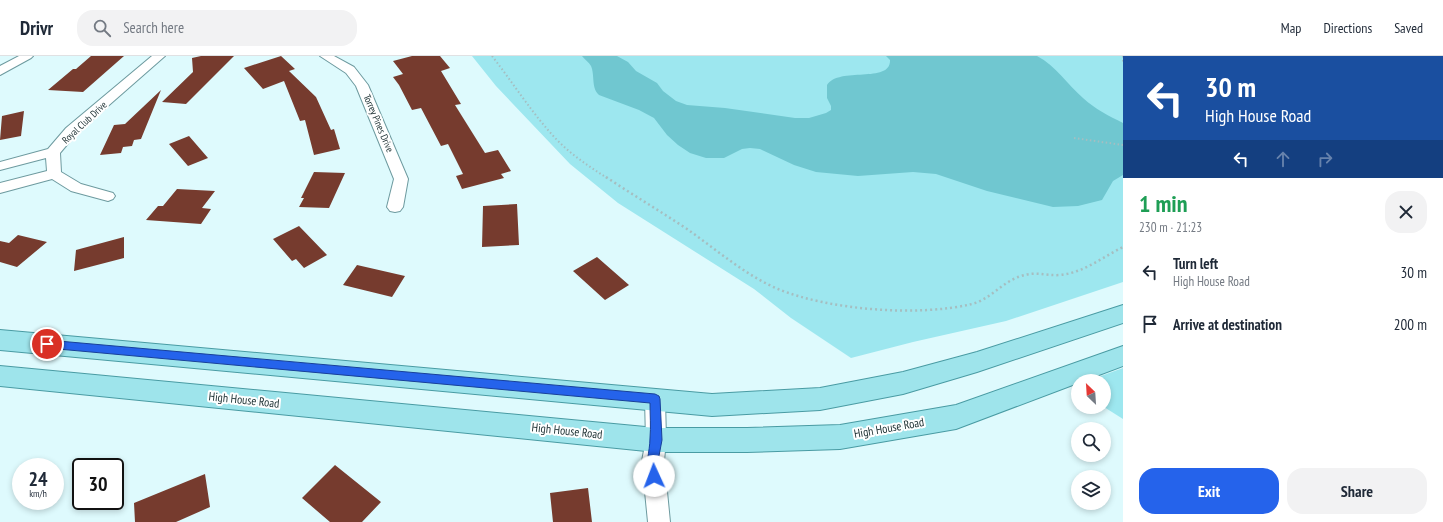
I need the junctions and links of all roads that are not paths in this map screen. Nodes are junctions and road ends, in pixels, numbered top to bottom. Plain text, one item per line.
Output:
1 (27, 56) edge
2 (159, 56) edge
3 (326, 56) edge
4 (0, 71) edge
5 (53, 152) junction
6 (0, 166) edge
7 (54, 174) junction
8 (0, 188) edge
9 (108, 196) dead end
10 (395, 207) dead end
11 (1123, 314) edge
12 (0, 340) edge
13 (1123, 356) edge
14 (0, 376) edge
15 (655, 399) junction
16 (656, 440) junction
17 (659, 522) edge

1 - 4 street
2 - 5 street, Royal Club Drive
3 - 10 street, Torrey Pines Drive
5 - 6 street
5 - 7 street, Royal Club Drive
7 - 8 street
7 - 9 street
11 - 15 main road
12 - 15 main road
13 - 16 main road, High House Road
14 - 16 main road, High House Road
15 - 16 street
16 - 17 street

